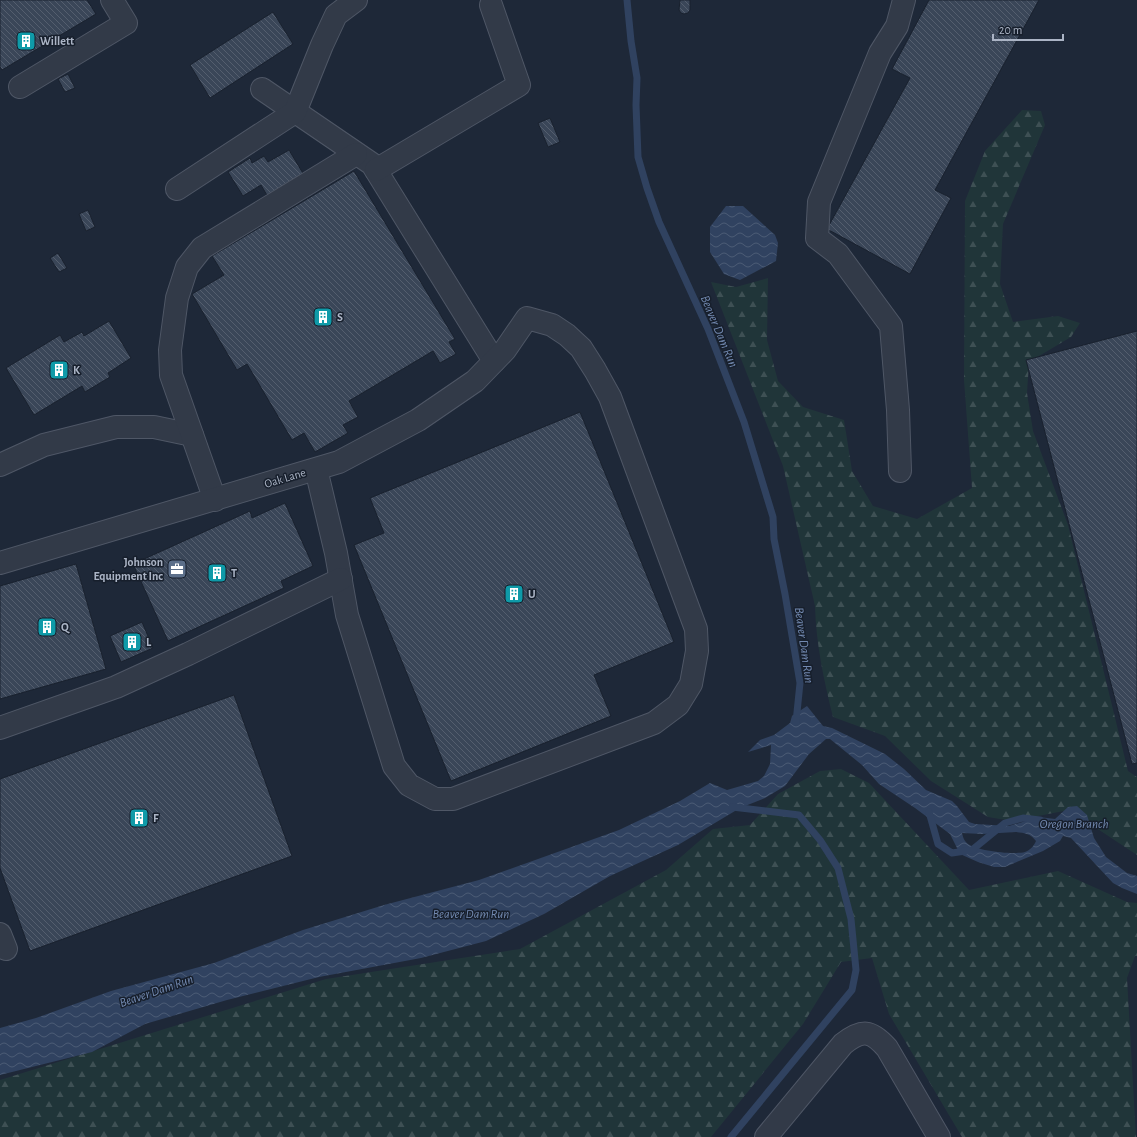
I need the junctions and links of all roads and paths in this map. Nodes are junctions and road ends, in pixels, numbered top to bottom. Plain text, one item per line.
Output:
1 (112, 0) edge
2 (356, 0) edge
3 (904, 0) edge
4 (491, 5) dead end
5 (20, 86) dead end
6 (262, 90) dead end
7 (295, 112) junction
8 (356, 154) junction
9 (376, 170) junction
10 (177, 189) dead end
11 (494, 361) junction
12 (192, 436) junction
13 (0, 465) edge
14 (316, 469) junction
15 (900, 471) dead end
16 (215, 500) junction
17 (0, 564) edge
18 (341, 579) junction
19 (0, 728) edge
20 (766, 1137) edge
21 (938, 1137) edge

1 - 5 street
2 - 7 street
3 - 15 street
4 - 9 street
6 - 7 street
7 - 8 street
7 - 10 street
8 - 9 street
8 - 12 street
9 - 11 street
11 - 14 street, Oak Lane
11 - 18 street, Oak Lane
12 - 13 street
12 - 16 street
14 - 16 street, Oak Lane
14 - 18 street
16 - 17 street, Oak Lane
18 - 19 street
20 - 21 street

